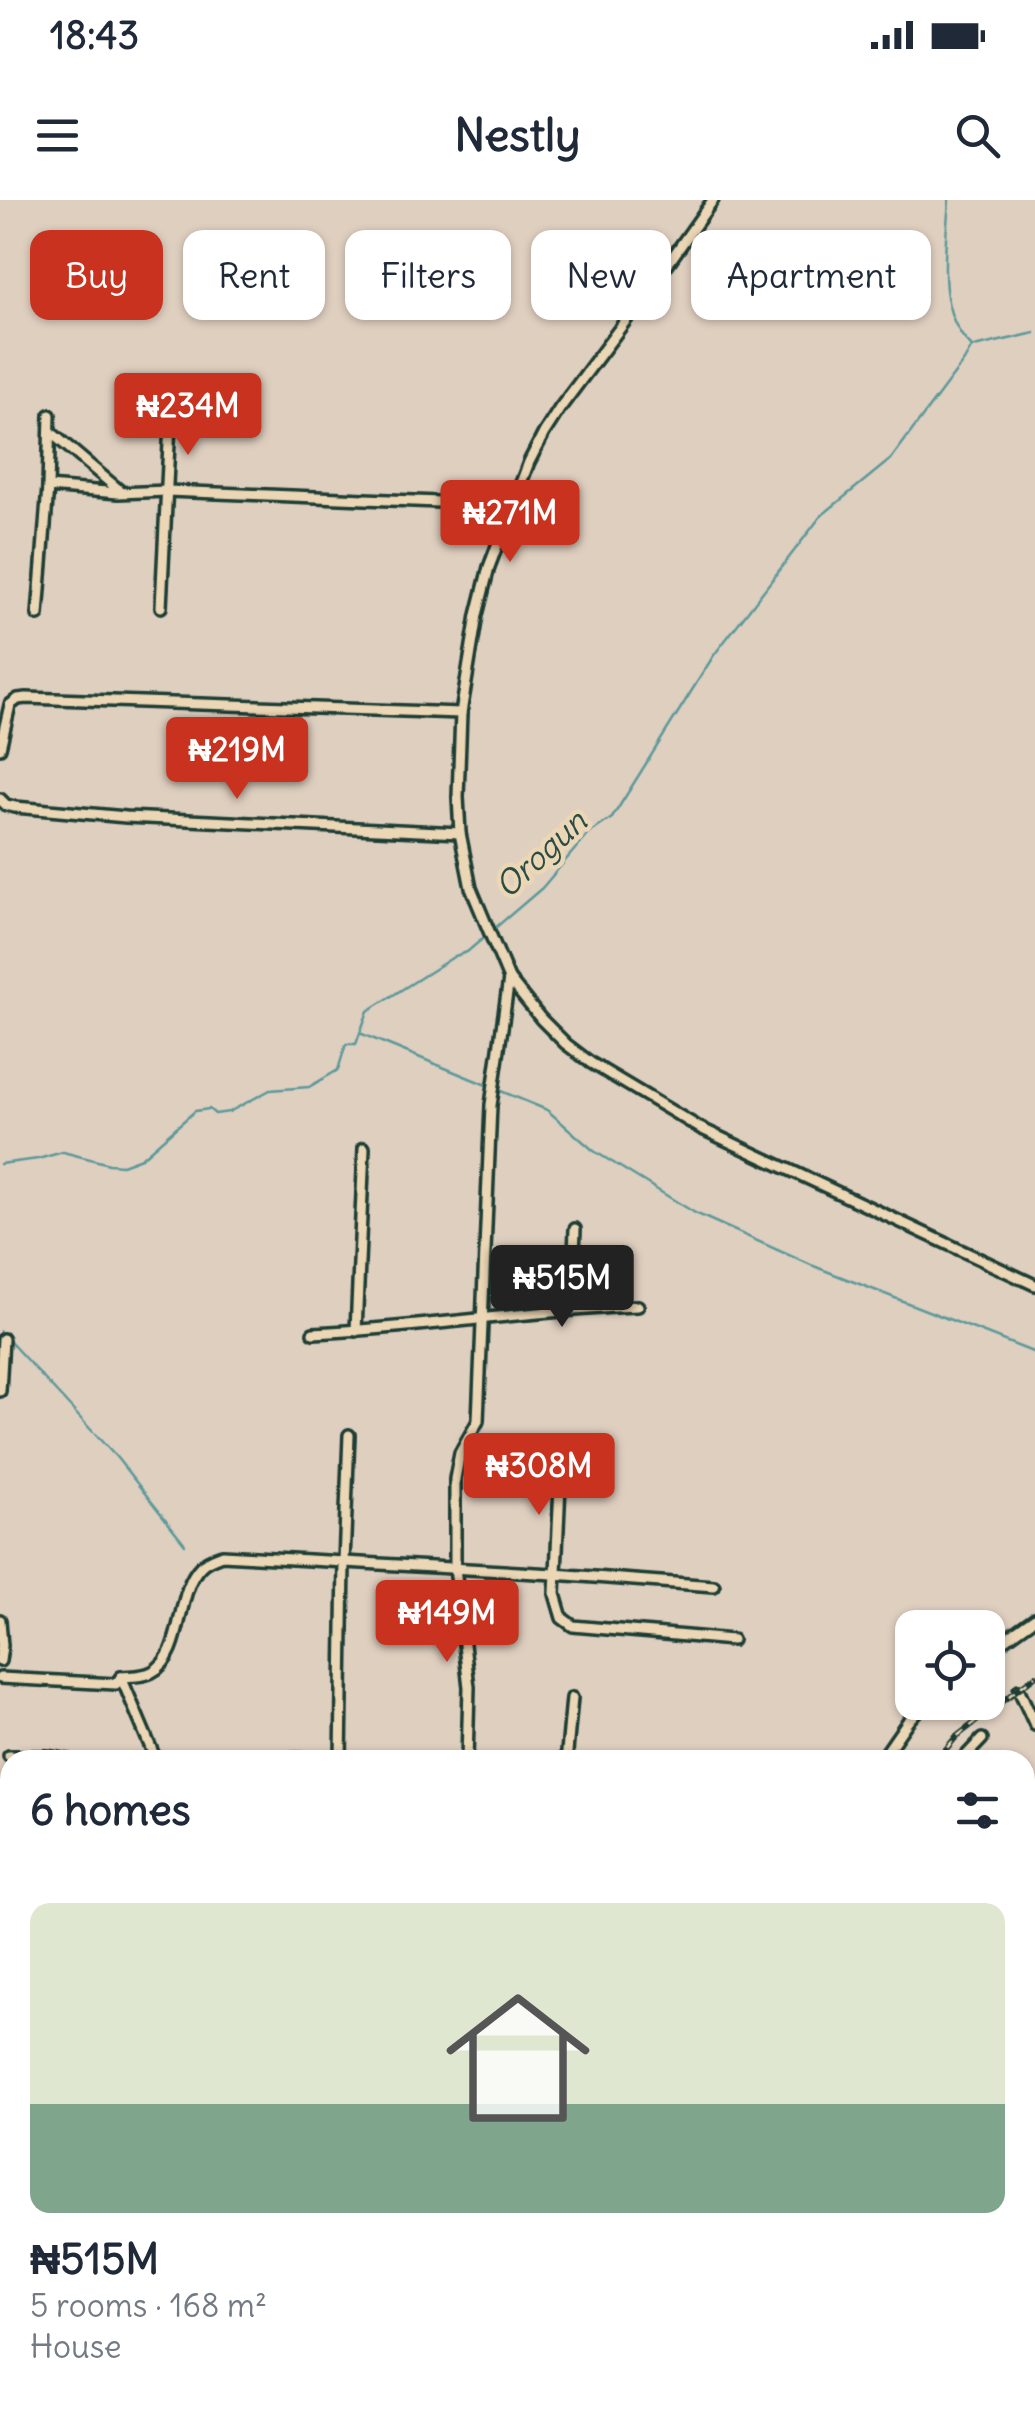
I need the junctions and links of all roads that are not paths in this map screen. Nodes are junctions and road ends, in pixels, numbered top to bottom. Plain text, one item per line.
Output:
1 (712, 200) edge
2 (50, 415) dead end
3 (170, 423) dead end
4 (54, 435) dead end
5 (48, 487) junction
6 (168, 491) junction
7 (118, 493) junction
8 (512, 506) junction
9 (161, 607) dead end
10 (38, 615) dead end
11 (461, 714) junction
12 (0, 748) edge
13 (0, 799) edge
14 (460, 832) junction
15 (509, 979) junction
16 (364, 1148) dead end
17 (576, 1229) dead end
18 (1035, 1285) edge
19 (638, 1306) dead end
20 (572, 1309) junction
21 (482, 1320) junction
22 (356, 1331) junction
23 (313, 1333) dead end
24 (4, 1340) dead end
25 (0, 1392) edge
26 (349, 1435) dead end
27 (562, 1464) dead end
28 (344, 1562) junction
29 (454, 1568) junction
30 (554, 1574) junction
31 (714, 1586) dead end
32 (1035, 1618) edge
33 (0, 1620) edge
34 (1005, 1639) edge
35 (732, 1640) dead end
36 (0, 1661) edge
37 (121, 1677) junction
38 (0, 1678) edge
39 (1020, 1690) dead end
40 (572, 1698) dead end
41 (909, 1720) edge
42 (1035, 1725) edge
43 (982, 1738) dead end
44 (152, 1750) edge
45 (341, 1750) edge
46 (467, 1750) edge
47 (567, 1750) edge
48 (888, 1750) edge
49 (971, 1750) edge

1 - 8 street
2 - 5 street
3 - 6 street
4 - 7 street
5 - 7 street
5 - 10 street
6 - 7 street
6 - 8 street
6 - 9 street
8 - 11 street
11 - 12 street
11 - 14 street
13 - 14 street
14 - 15 street
15 - 18 street
15 - 21 street
16 - 22 street
17 - 20 street
19 - 20 street
20 - 21 street
21 - 22 street
21 - 29 street
22 - 23 street
24 - 25 street
26 - 28 street
27 - 30 street
28 - 29 street
28 - 37 street
28 - 45 street
29 - 30 street
29 - 46 street
30 - 31 street
30 - 35 street
32 - 34 street
33 - 36 street
37 - 38 street
37 - 44 street
39 - 42 street
40 - 47 street
41 - 48 street
43 - 49 street

